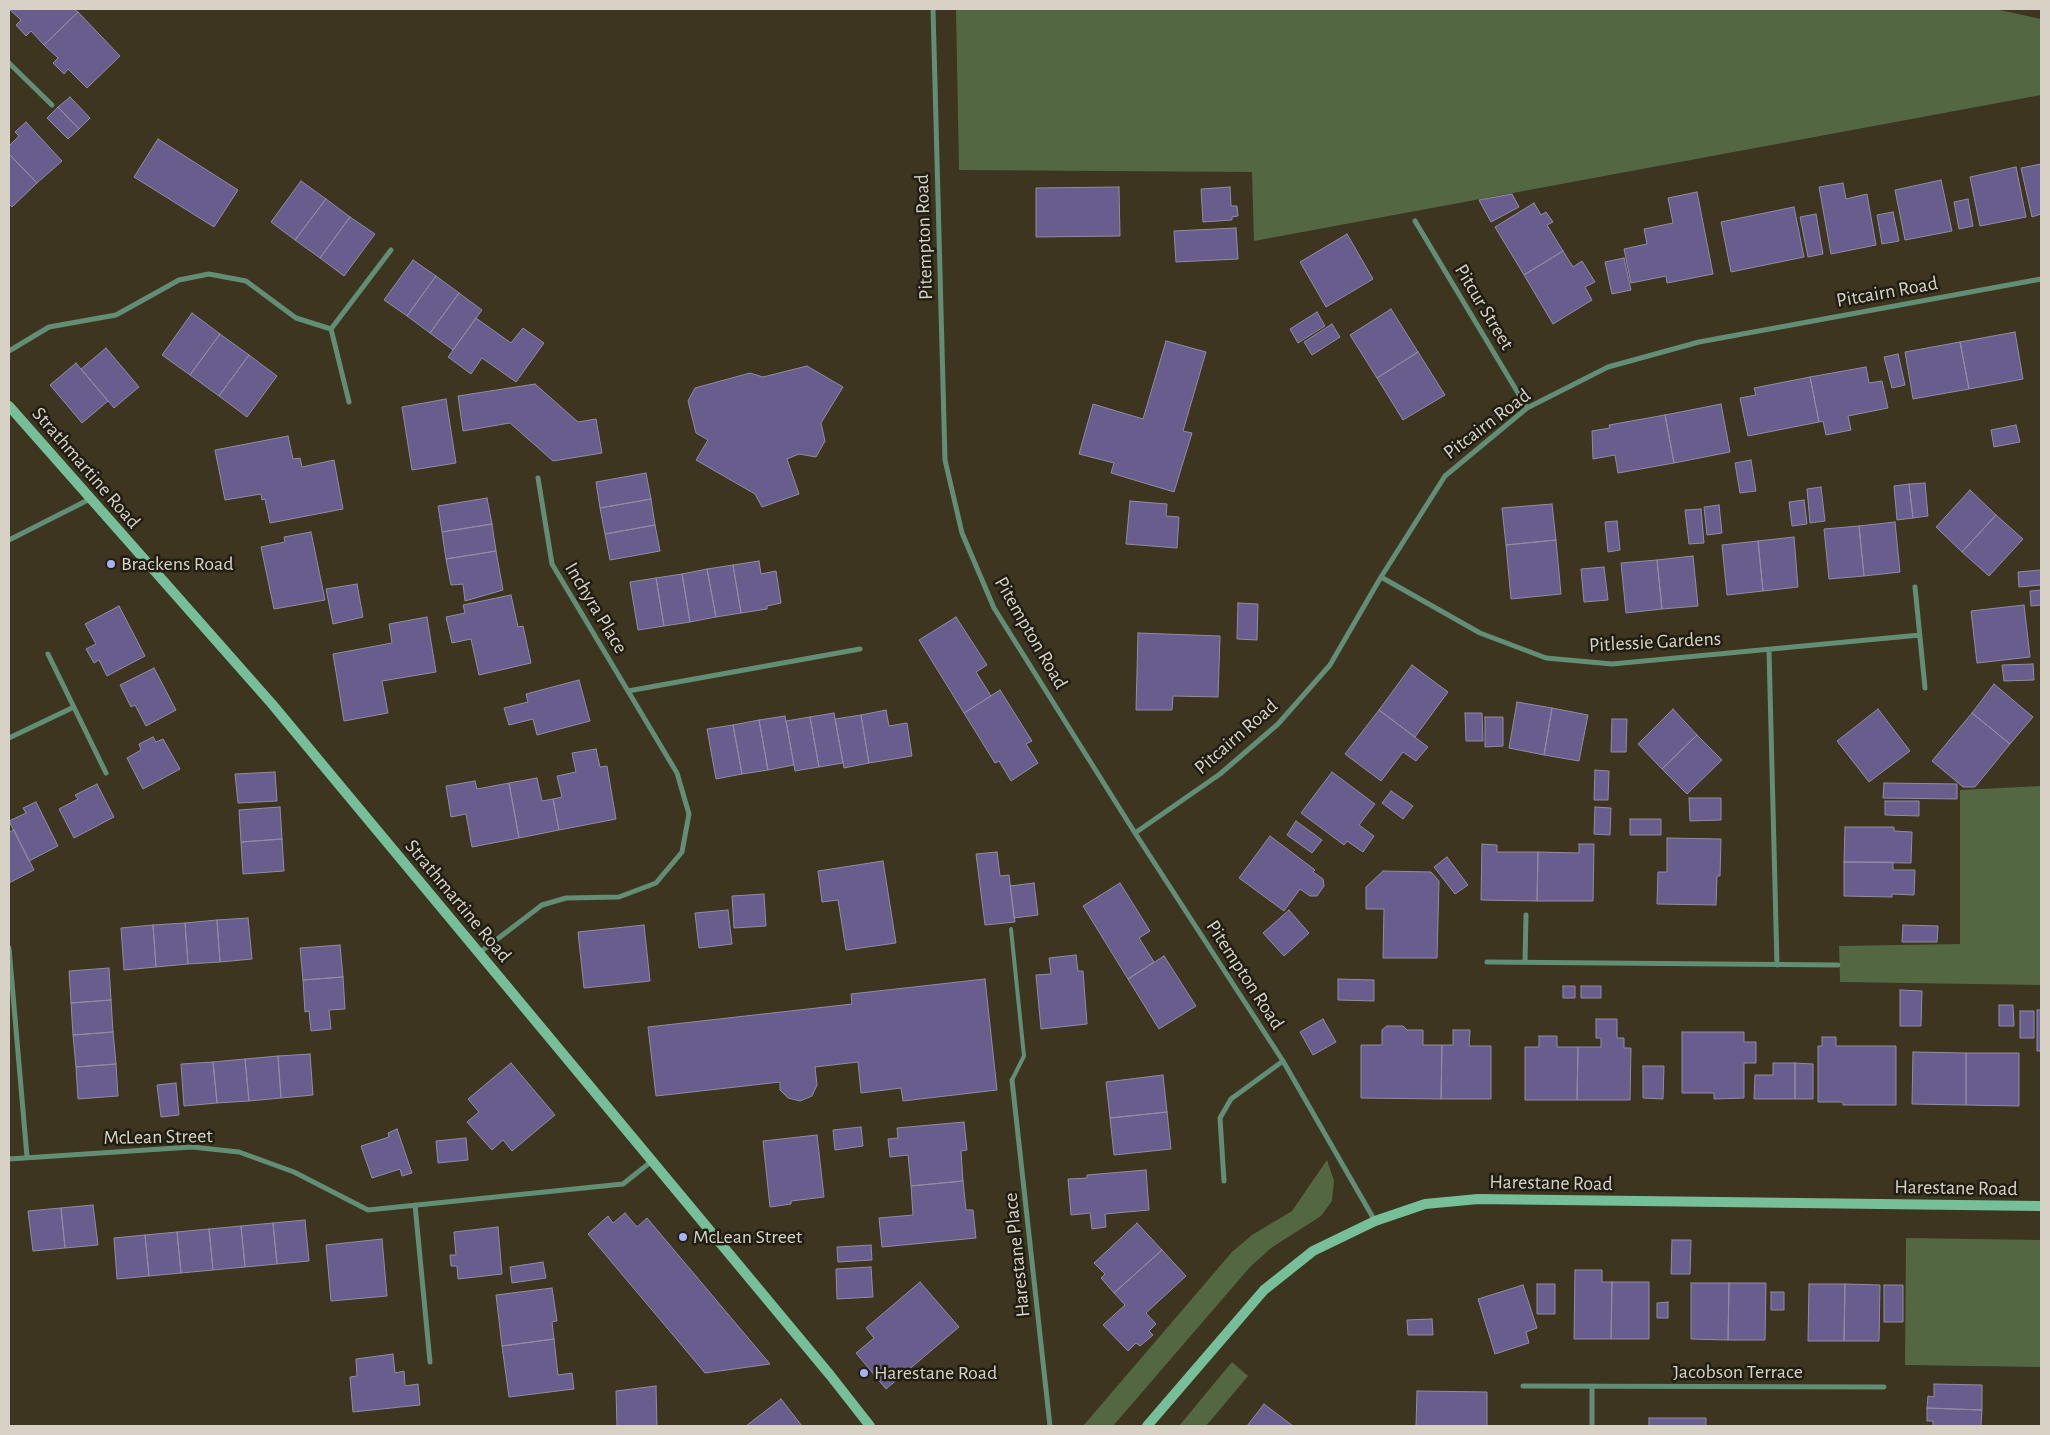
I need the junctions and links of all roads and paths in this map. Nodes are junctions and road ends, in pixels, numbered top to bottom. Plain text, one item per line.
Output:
1 (933, 9) edge
2 (10, 67) edge
3 (52, 105) dead end
4 (1415, 221) dead end
5 (391, 250) dead end
6 (2041, 279) edge
7 (331, 329) junction
8 (9, 350) edge
9 (348, 402) dead end
10 (9, 406) edge
11 (1527, 408) junction
12 (538, 478) dead end
13 (90, 499) junction
14 (9, 540) edge
15 (1381, 577) junction
16 (1916, 587) dead end
17 (1920, 635) junction
18 (860, 649) dead end
19 (1769, 650) junction
20 (48, 654) dead end
21 (1925, 688) dead end
22 (628, 691) junction
23 (74, 707) junction
24 (9, 738) edge
25 (106, 772) dead end
26 (1135, 833) junction
27 (1526, 915) dead end
28 (1011, 930) dead end
29 (9, 948) edge
30 (479, 954) junction
31 (1487, 962) dead end
32 (1525, 962) junction
33 (1777, 965) junction
34 (1838, 965) dead end
35 (1283, 1061) junction
36 (1012, 1080) joint
37 (27, 1157) junction
38 (9, 1159) edge
39 (652, 1161) junction
40 (1224, 1181) dead end
41 (415, 1205) junction
42 (2041, 1206) edge
43 (1376, 1221) junction
44 (430, 1362) dead end
45 (1522, 1386) dead end
46 (1592, 1386) junction
47 (1884, 1388) dead end
48 (870, 1426) edge
49 (1050, 1426) edge
50 (1147, 1426) edge
51 (1592, 1426) edge

1 - 26 street, Pitempton Road
2 - 3 street
4 - 11 street, Pitcur Street
5 - 7 street
6 - 11 street, Pitcairn Road
7 - 8 street
7 - 9 street
10 - 13 street, Strathmartine Road
11 - 15 street, Pitcairn Road
12 - 22 street, Inchyra Place
13 - 14 street
13 - 30 street, Strathmartine Road
15 - 19 street, Pitlessie Gardens
15 - 26 street, Pitcairn Road
16 - 17 street
17 - 19 street, Pitlessie Gardens
17 - 21 street
18 - 22 street
19 - 33 street
20 - 23 street
22 - 30 street, Inchyra Place
23 - 24 street
23 - 25 street
26 - 35 street, Pitempton Road
27 - 32 street
28 - 36 lane
29 - 37 street
30 - 39 street, Strathmartine Road
31 - 32 street
32 - 33 street
33 - 34 street
35 - 40 street
35 - 43 street, Pitempton Road
36 - 49 street, Harestane Place
37 - 38 street, McLean Street
37 - 41 street, McLean Street
39 - 41 street, McLean Street
39 - 48 street, Strathmartine Road
41 - 44 street
42 - 43 street, Harestane Road
43 - 50 street, Harestane Road
45 - 46 street, Jacobson Terrace
46 - 47 street, Jacobson Terrace
46 - 51 street

